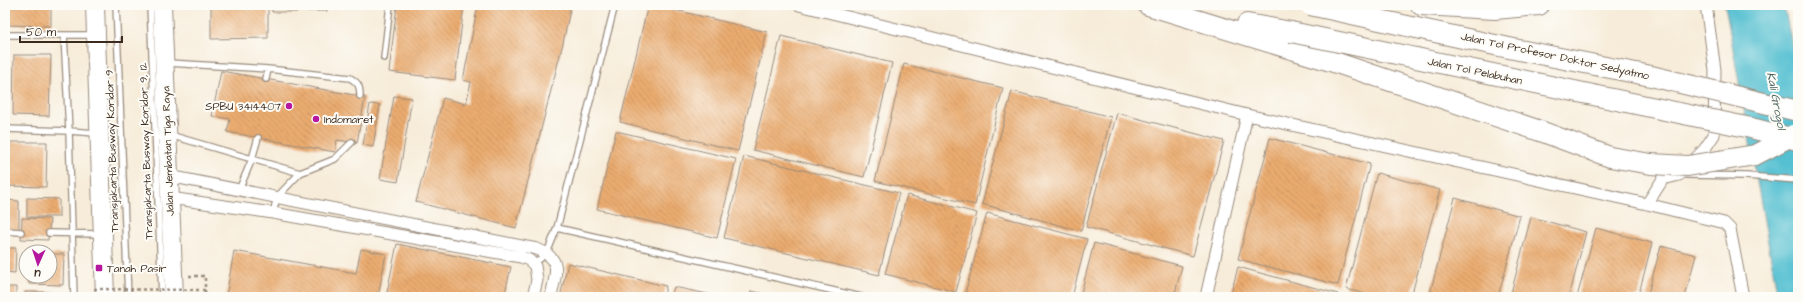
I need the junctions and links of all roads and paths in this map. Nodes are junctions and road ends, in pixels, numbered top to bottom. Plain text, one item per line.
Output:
1 (95, 5) edge
2 (116, 5) edge
3 (150, 5) edge
4 (162, 5) edge
5 (390, 5) edge
6 (615, 5) edge
7 (800, 5) edge
8 (1150, 5) edge
9 (1310, 5) edge
10 (1421, 5) edge
11 (1539, 5) edge
12 (1706, 5) edge
13 (64, 34) junction
14 (96, 34) junction
15 (5, 35) edge
16 (384, 58) dead end
17 (164, 63) junction
18 (268, 69) junction
19 (266, 79) dead end
20 (360, 96) dead end
21 (1798, 111) edge
22 (1247, 115) junction
23 (5, 129) edge
24 (69, 131) junction
25 (1798, 131) edge
26 (100, 133) junction
27 (167, 134) junction
28 (258, 138) dead end
29 (1798, 140) edge
30 (352, 142) dead end
31 (252, 159) junction
32 (300, 173) junction
33 (1679, 175) junction
34 (169, 176) junction
35 (1798, 180) edge
36 (240, 190) junction
37 (277, 197) junction
38 (170, 198) junction
39 (1647, 204) junction
40 (273, 213) junction
41 (557, 228) junction
42 (5, 231) edge
43 (21, 232) dead end
44 (49, 233) dead end
45 (72, 233) junction
46 (103, 234) junction
47 (547, 253) junction
48 (534, 264) junction
49 (205, 276) dead end
50 (205, 292) edge
51 (100, 293) edge
52 (74, 297) edge
53 (128, 297) edge
54 (162, 297) edge
55 (174, 297) edge
56 (533, 297) edge
57 (551, 297) edge
58 (861, 297) edge
59 (1206, 297) edge
60 (1743, 297) edge

1 - 14 highway
2 - 53 lane, Transjakarta Busway Koridor 9
3 - 54 lane, Transjakarta Busway Koridor 9, 12
4 - 17 highway, Jalan Jembatan Tiga Raya
5 - 16 lane
6 - 41 lane
7 - 22 street
8 - 25 highway, bridge
8 - 29 highway, Jalan Tol Pelabuhan, bridge
9 - 21 highway, Jalan Tol Profesor Doktor Sedyatmo, bridge
10 - 11 highway
12 - 33 street
13 - 14 lane
13 - 15 lane
13 - 24 lane
14 - 26 highway
17 - 18 lane
17 - 27 highway, Jalan Jembatan Tiga Raya
18 - 19 lane
18 - 20 lane
22 - 39 street
22 - 59 street
23 - 24 lane
24 - 26 lane
24 - 45 lane
26 - 46 highway
27 - 31 lane
27 - 34 highway, Jalan Jembatan Tiga Raya
28 - 31 lane
30 - 32 lane
31 - 32 lane
31 - 36 lane
32 - 37 lane
33 - 35 lane
33 - 39 street
34 - 36 street
34 - 38 highway, Jalan Jembatan Tiga Raya
36 - 37 street
37 - 40 lane
37 - 47 street
38 - 40 street
38 - 55 highway, Jalan Jembatan Tiga Raya
39 - 60 street
40 - 48 street
41 - 47 lane
41 - 58 lane
42 - 43 lane
44 - 45 lane
45 - 46 lane
45 - 52 lane
46 - 51 highway
47 - 48 lane
47 - 57 street
48 - 56 street
49 - 50 path
50 - 51 path, bridge

